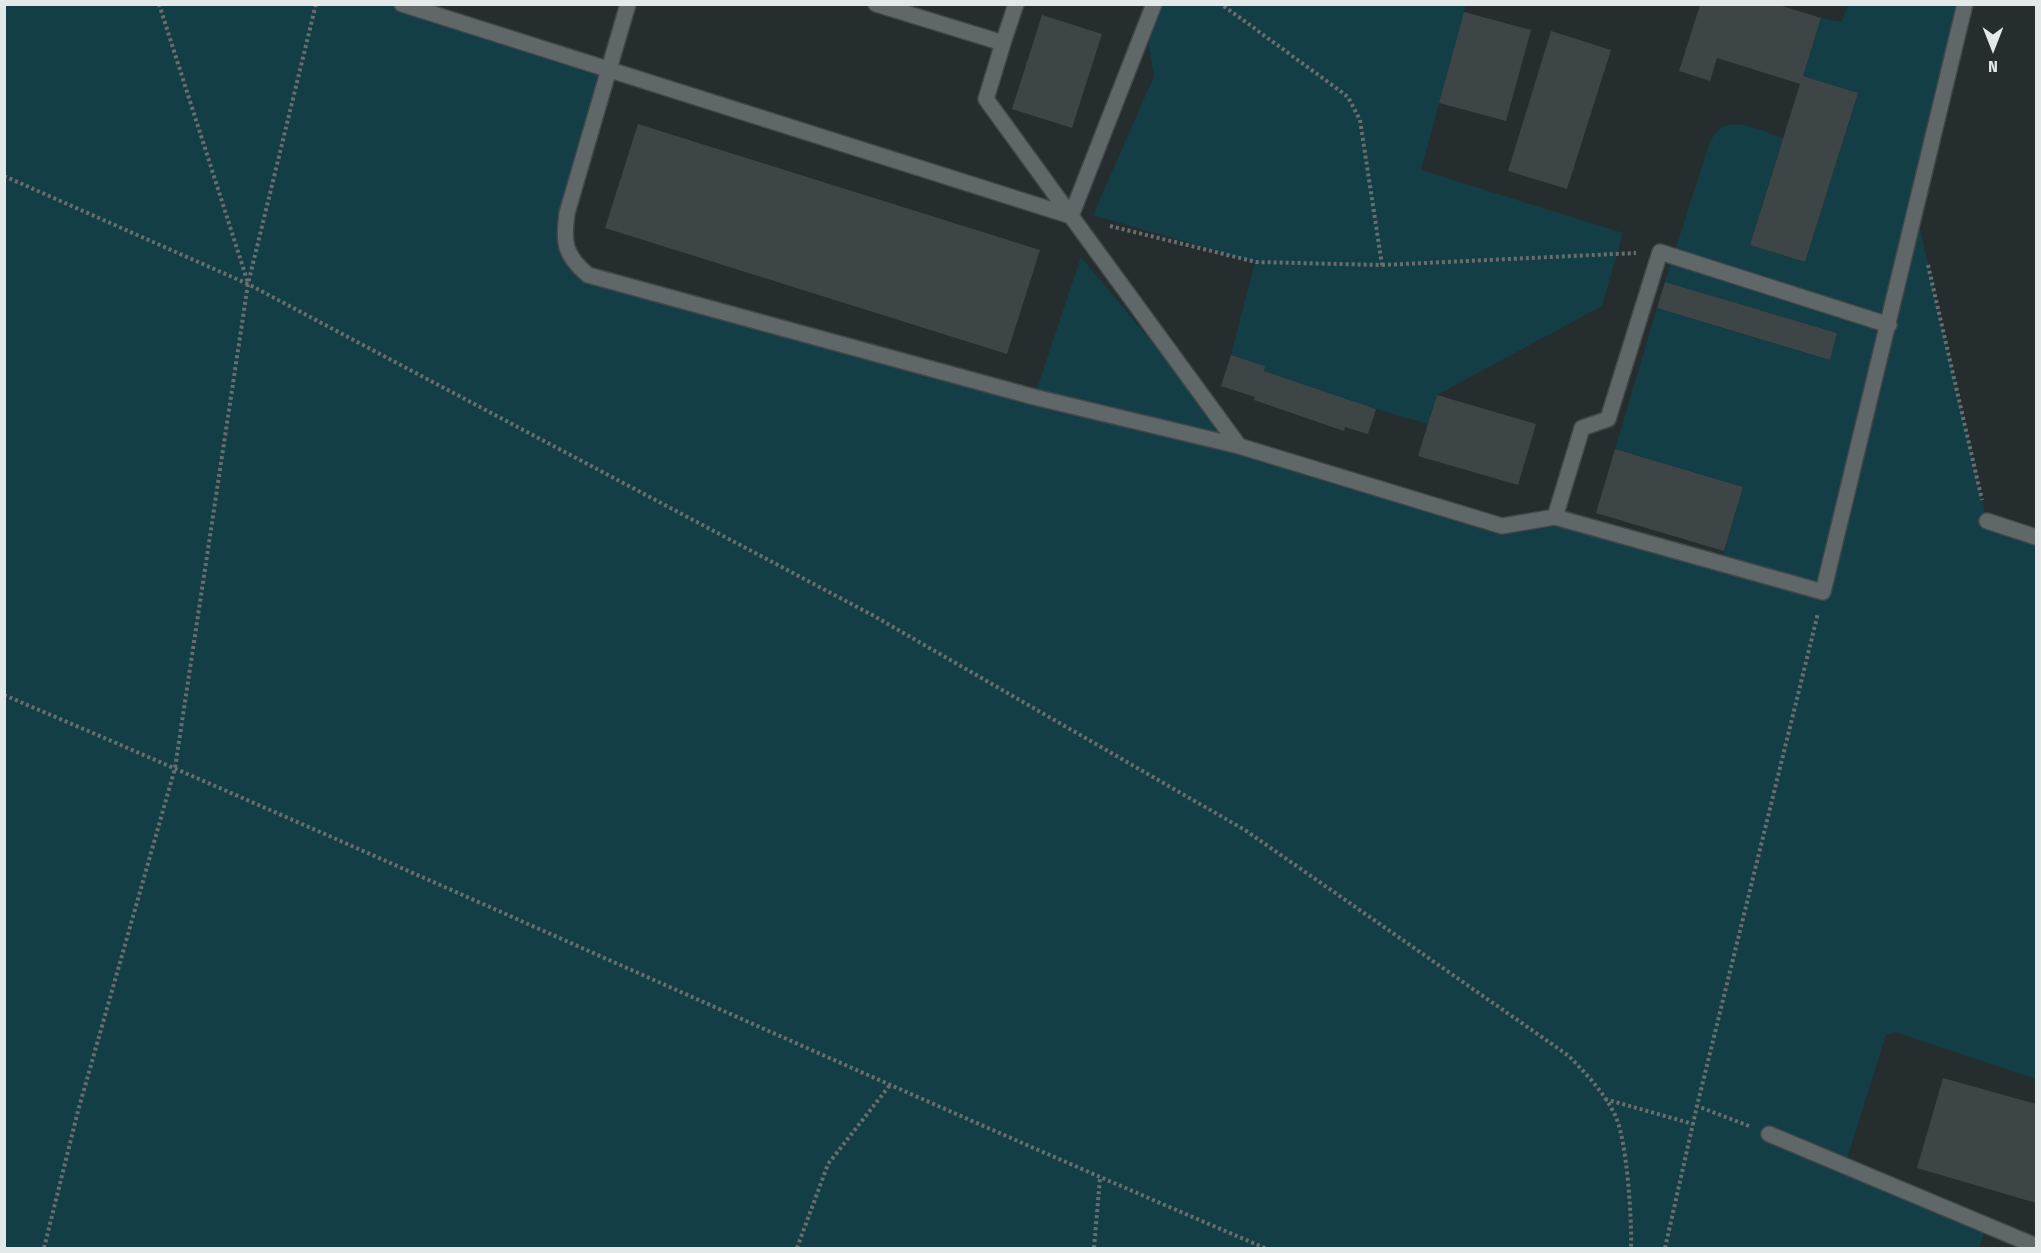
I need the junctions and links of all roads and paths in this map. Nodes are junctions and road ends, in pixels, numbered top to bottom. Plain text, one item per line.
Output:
1 (159, 4) edge
2 (316, 4) edge
3 (402, 4) edge
4 (628, 4) edge
5 (876, 4) edge
6 (1016, 4) edge
7 (1154, 4) edge
8 (1221, 4) edge
9 (1965, 4) edge
10 (1003, 43) junction
11 (609, 71) junction
12 (4, 177) edge
13 (1071, 216) junction
14 (1660, 252) junction
15 (1927, 258) dead end
16 (1382, 265) junction
17 (248, 284) junction
18 (1889, 325) junction
19 (1239, 446) junction
20 (1555, 517) junction
21 (1987, 521) joint
22 (2037, 537) edge
23 (1823, 592) junction
24 (4, 695) edge
25 (175, 768) junction
26 (890, 1085) junction
27 (1605, 1099) junction
28 (1697, 1106) junction
29 (1693, 1124) junction
30 (1769, 1134) joint
31 (1100, 1178) junction
32 (2036, 1244) edge
33 (44, 1248) edge
34 (797, 1248) edge
35 (1094, 1248) edge
36 (1265, 1248) edge
37 (1631, 1248) edge
38 (1665, 1248) edge

1 - 17 path
2 - 17 path
3 - 11 lane
4 - 11 lane
5 - 10 lane
6 - 10 lane
7 - 13 lane
8 - 16 path
9 - 18 lane
10 - 13 lane
11 - 13 lane
11 - 19 lane
12 - 17 path
13 - 16 path
13 - 19 lane
14 - 16 path
14 - 18 lane
14 - 20 lane
15 - 21 path
17 - 25 path
17 - 27 path
18 - 23 lane
19 - 20 lane
20 - 23 lane
21 - 22 lane
23 - 28 path
24 - 25 path
25 - 26 path
25 - 33 path
26 - 31 path
26 - 34 path
27 - 29 path
27 - 37 path
28 - 29 path
28 - 30 path
29 - 38 path
30 - 32 lane
31 - 35 path
31 - 36 path

